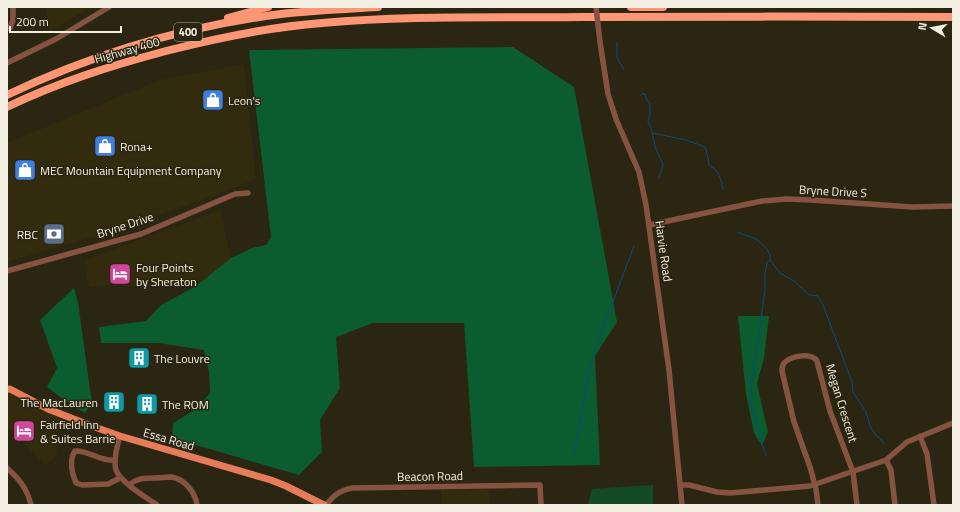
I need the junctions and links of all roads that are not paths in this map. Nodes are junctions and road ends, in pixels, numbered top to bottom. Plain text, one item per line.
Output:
1 (13, 7) edge
2 (109, 7) edge
3 (268, 7) edge
4 (378, 7) edge
5 (596, 7) edge
6 (631, 7) edge
7 (663, 7) edge
8 (953, 17) edge
9 (7, 29) edge
10 (192, 31) junction
11 (7, 63) edge
12 (7, 95) edge
13 (22, 100) junction
14 (7, 107) edge
15 (7, 111) edge
16 (248, 194) dead end
17 (953, 206) edge
18 (649, 225) junction
19 (7, 271) edge
20 (8, 387) edge
21 (953, 423) edge
22 (120, 436) junction
23 (920, 436) junction
24 (115, 460) junction
25 (886, 460) junction
26 (7, 468) edge
27 (853, 472) junction
28 (120, 478) junction
29 (129, 485) junction
30 (680, 485) junction
31 (815, 485) junction
32 (31, 505) edge
33 (157, 505) edge
34 (197, 505) edge
35 (325, 505) edge
36 (541, 505) edge
37 (682, 505) edge
38 (818, 505) edge
39 (857, 505) edge
40 (895, 505) edge
41 (934, 505) edge

1 - 9 street
2 - 11 street
3 - 10 highway
4 - 10 highway, Highway 400 / 400
5 - 18 street, Harvie Road, bridge
6 - 7 highway
8 - 13 highway, Highway 400 / 400
10 - 12 highway, Highway 400 / 400
13 - 14 highway, Highway 400 / 400
13 - 15 highway
16 - 19 street, Bryne Drive
17 - 18 street, Bryne Drive S
18 - 30 street, Harvie Road
20 - 22 main road, Essa Road
21 - 23 street
22 - 24 street
22 - 35 main road, Essa Road
23 - 25 street
23 - 41 street
24 - 28 street
24 - 28 street
25 - 27 street
25 - 40 street
26 - 32 street
27 - 31 street
27 - 31 street, Megan Crescent
27 - 39 street
28 - 29 street
29 - 33 street
29 - 34 street
30 - 31 street
30 - 37 street, Harvie Road
31 - 38 street
35 - 36 street, Beacon Road

